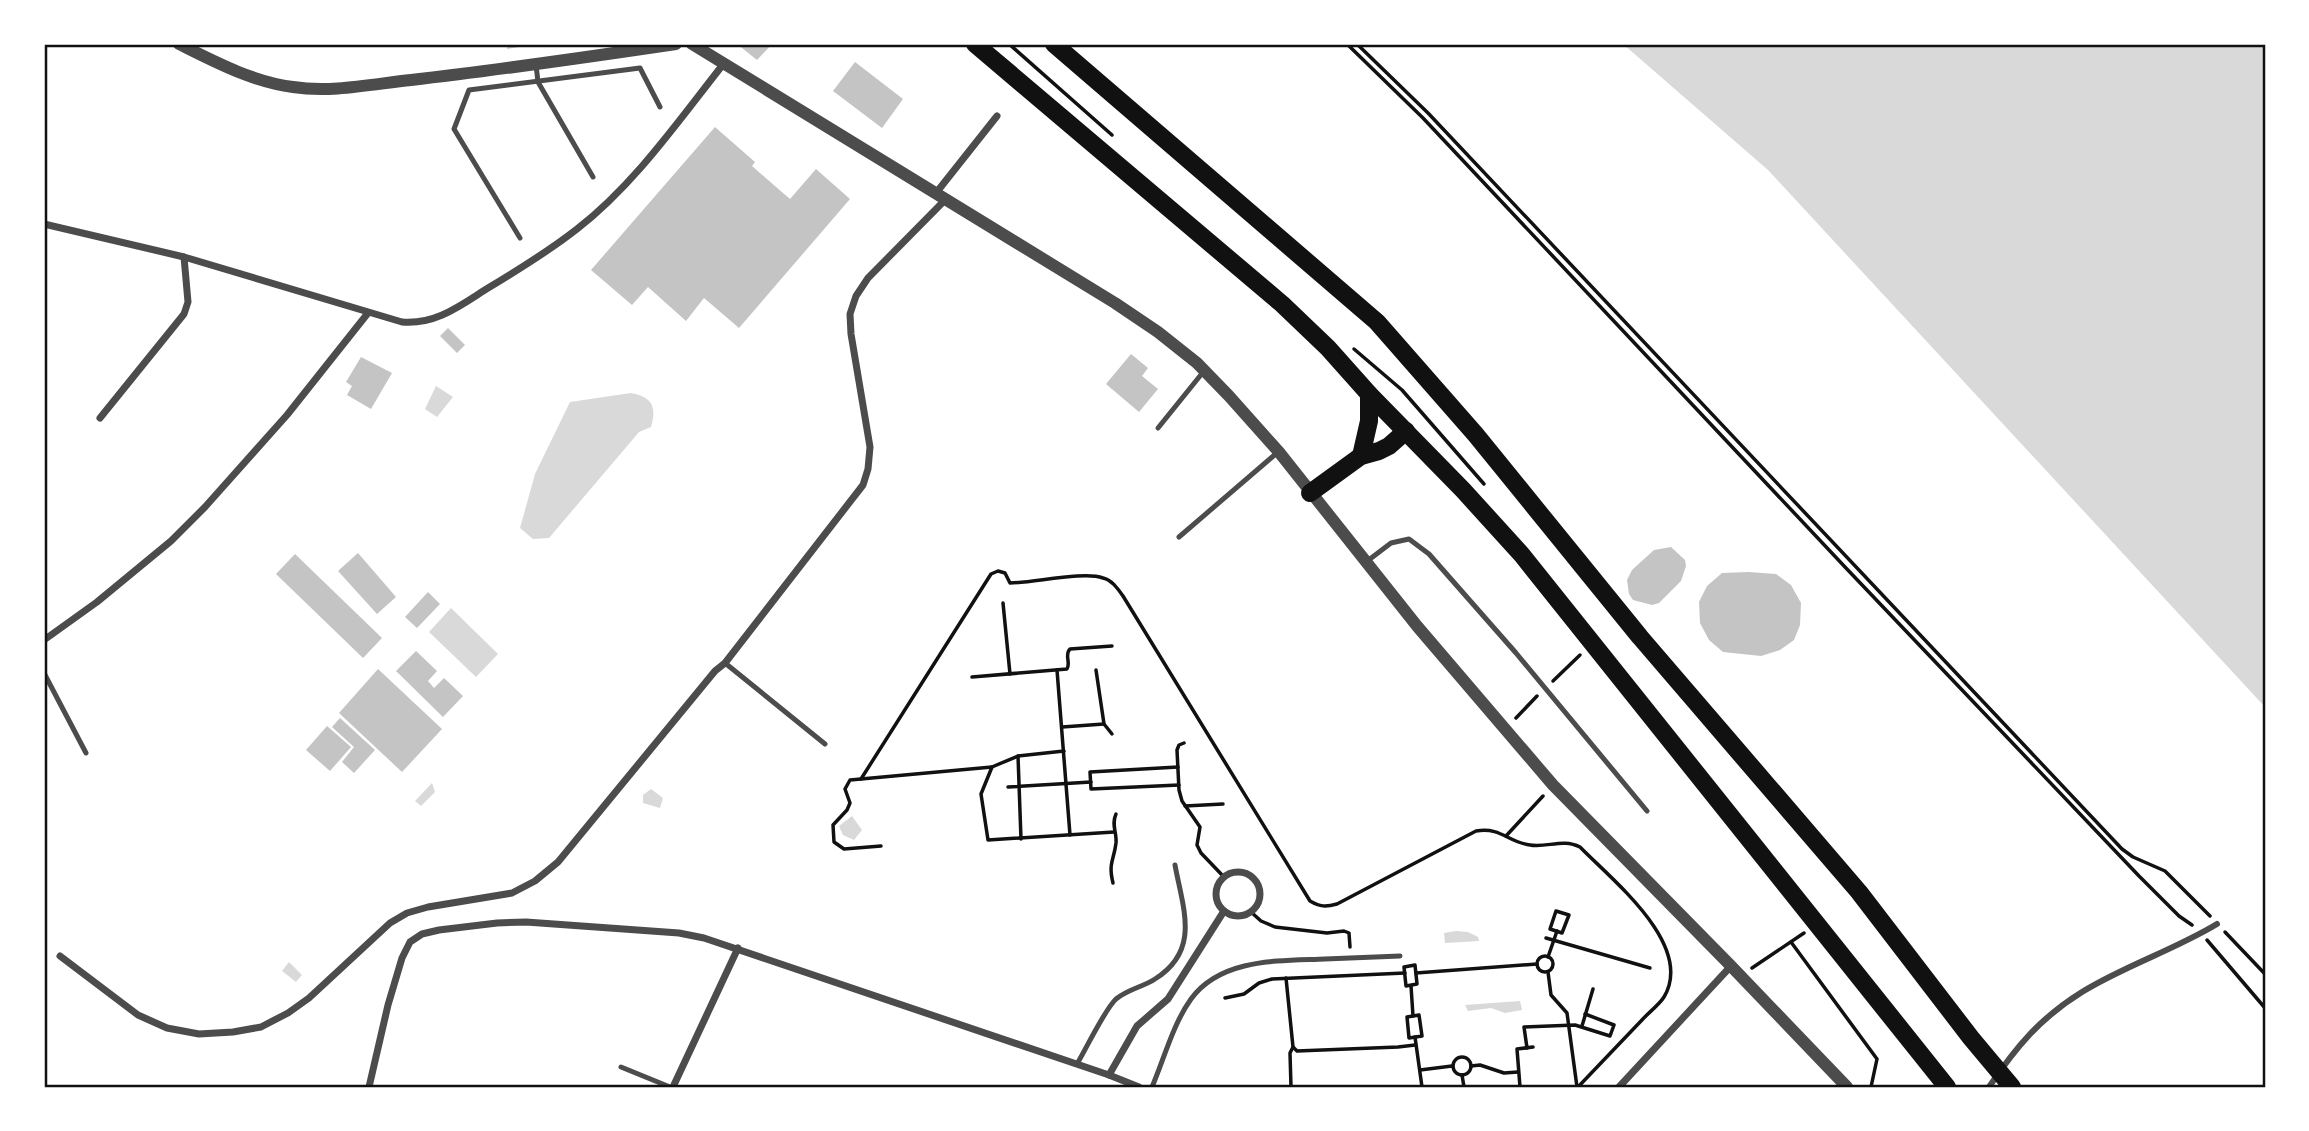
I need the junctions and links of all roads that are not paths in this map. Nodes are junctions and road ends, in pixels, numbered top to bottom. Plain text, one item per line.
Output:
1 (179, 44) edge
2 (676, 44) edge
3 (692, 44) edge
4 (975, 44) edge
5 (1054, 44) edge
6 (724, 62) junction
7 (536, 65) junction
8 (467, 73) junction
9 (538, 82) junction
10 (469, 90) junction
11 (660, 107) dead end
12 (998, 116) dead end
13 (593, 177) dead end
14 (941, 196) junction
15 (44, 225) edge
16 (520, 238) dead end
17 (184, 257) junction
18 (368, 313) junction
19 (1204, 370) junction
20 (1369, 394) junction
21 (100, 418) dead end
22 (1158, 428) dead end
23 (1406, 431) junction
24 (1279, 452) junction
25 (1362, 456) junction
26 (1310, 493) junction
27 (1179, 537) dead end
28 (1366, 562) junction
29 (44, 640) edge
30 (725, 663) junction
31 (44, 673) edge
32 (825, 744) dead end
33 (86, 753) dead end
34 (1647, 811) dead end
35 (1175, 865) dead end
36 (1224, 911) junction
37 (2217, 924) road end
38 (738, 948) junction
39 (60, 956) dead end
40 (1400, 956) dead end
41 (1736, 971) junction
42 (1077, 1064) junction
43 (621, 1068) dead end
44 (1109, 1075) junction
45 (369, 1087) edge
46 (671, 1087) edge
47 (1139, 1087) edge
48 (1152, 1087) edge
49 (1619, 1087) edge
50 (1847, 1087) edge
51 (1947, 1087) edge
52 (1989, 1087) edge
53 (2012, 1087) edge

1 - 8 street
2 - 7 street
3 - 6 street
4 - 20 main road
5 - 53 main road
6 - 14 street
6 - 18 street
7 - 8 street
7 - 9 lane
8 - 10 lane
9 - 10 lane
9 - 11 lane
9 - 13 lane
10 - 16 lane
12 - 14 street
14 - 19 street
14 - 30 street
15 - 17 street
17 - 18 street
17 - 21 street
18 - 29 street
19 - 22 lane
19 - 24 street
20 - 23 main road
20 - 25 main road
23 - 25 main road
23 - 51 main road
24 - 26 street
24 - 27 lane
25 - 26 main road
26 - 28 street
28 - 34 lane
28 - 41 street
30 - 32 lane
30 - 39 street
31 - 33 lane
35 - 42 lane
36 - 36 street
36 - 44 street
37 - 52 street
38 - 42 street
38 - 45 street
38 - 46 street
40 - 48 lane
41 - 49 street
41 - 50 street
42 - 44 street
43 - 46 lane
44 - 47 street

